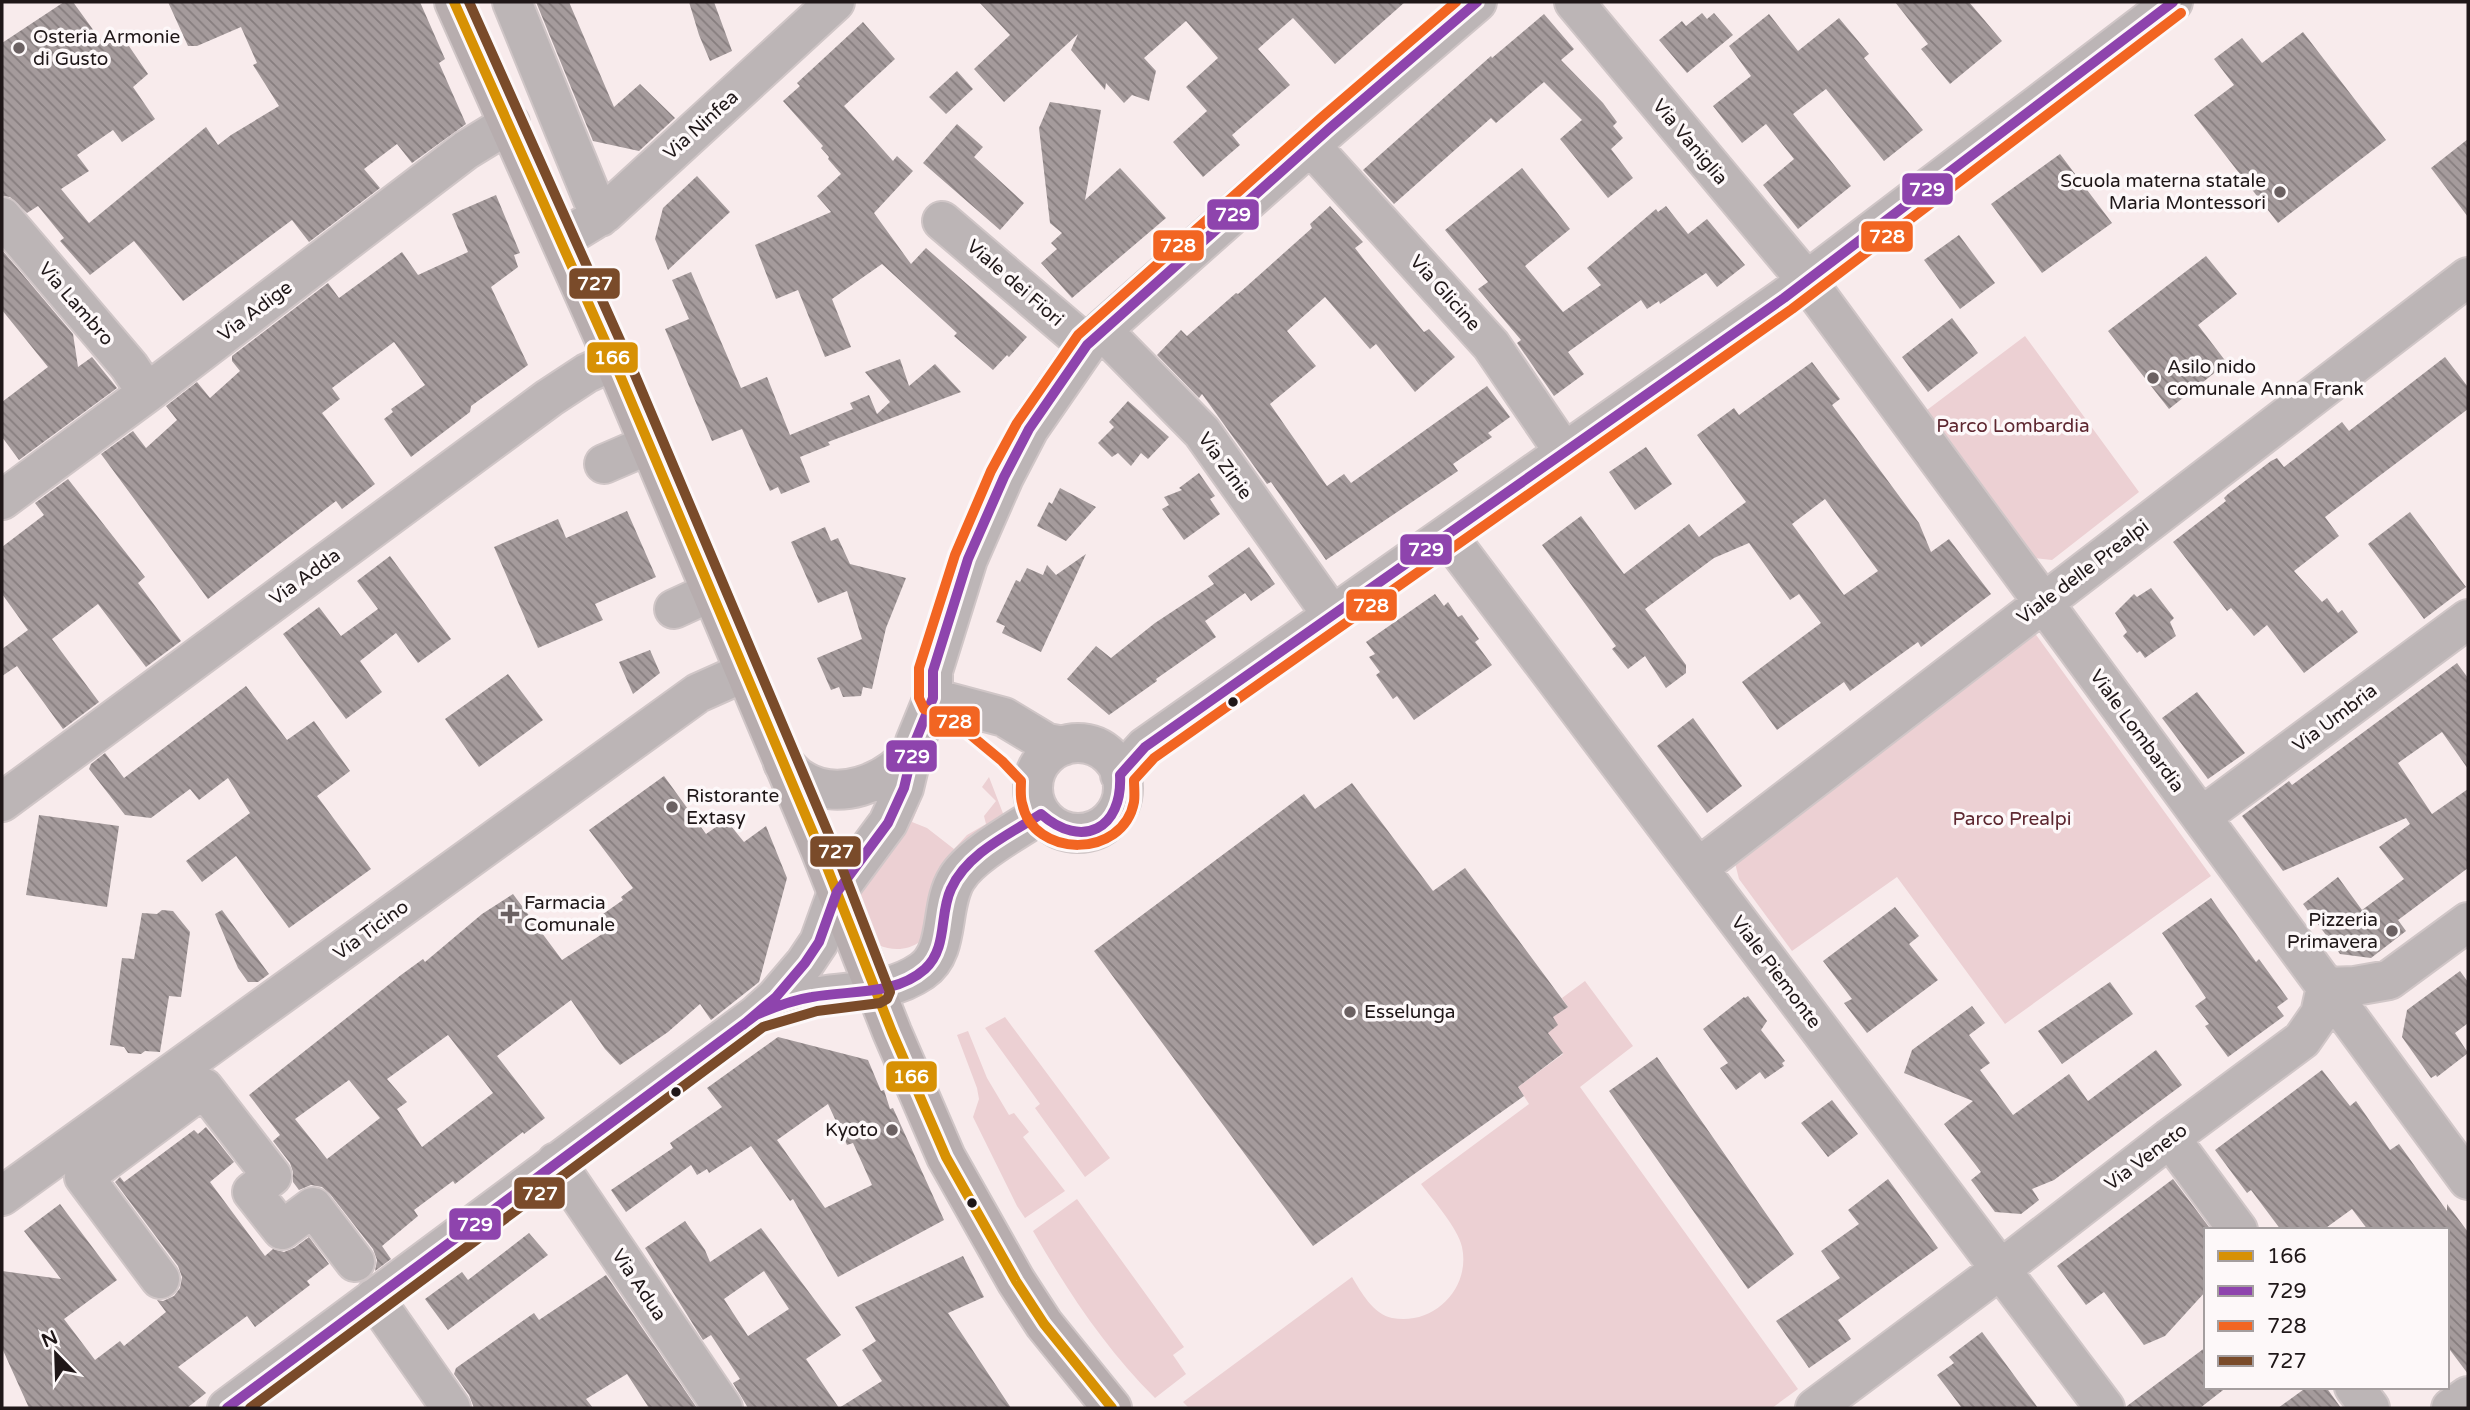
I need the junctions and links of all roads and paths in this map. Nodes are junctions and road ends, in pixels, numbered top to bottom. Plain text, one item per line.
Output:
1 (454, 2) edge
2 (512, 2) edge
3 (835, 2) edge
4 (1477, 2) edge
5 (1574, 2) edge
6 (2173, 2) edge
7 (510, 124) junction
8 (1310, 145) junction
9 (2, 217) edge
10 (600, 217) junction
11 (943, 221) dead end
12 (561, 240) junction
13 (2468, 277) edge
14 (1807, 282) junction
15 (1094, 338) junction
16 (614, 361) junction
17 (147, 393) junction
18 (648, 445) junction
19 (1564, 452) junction
20 (604, 464) dead end
21 (2, 500) edge
22 (1447, 535) junction
23 (711, 592) junction
24 (2043, 603) junction
25 (674, 609) dead end
26 (1332, 615) junction
27 (2468, 619) edge
28 (745, 672) junction
29 (945, 701) junction
30 (1063, 746) junction
31 (913, 751) junction
32 (783, 762) junction
33 (1035, 775) junction
34 (1120, 775) junction
35 (2, 802) edge
36 (1041, 814) junction
37 (2201, 817) junction
38 (1698, 868) junction
39 (837, 892) junction
40 (2468, 922) edge
41 (2326, 988) junction
42 (876, 990) junction
43 (755, 1016) junction
44 (2170, 1138) junction
45 (556, 1162) junction
46 (2468, 1180) edge
47 (2, 1196) edge
48 (2237, 1228) edge
49 (355, 1262) dead end
50 (2001, 1269) junction
51 (160, 1279) dead end
52 (374, 1298) junction
53 (2356, 1389) edge
54 (2468, 1396) edge
55 (227, 1408) edge
56 (452, 1408) edge
57 (723, 1408) edge
58 (1112, 1408) edge
59 (1815, 1408) edge
60 (2105, 1408) edge
61 (2370, 1408) edge
62 (2451, 1408) edge

1 - 7 main road
2 - 10 street
3 - 10 street, Via Ninfea
4 - 8 street
5 - 14 street, Via Vaniglia
6 - 14 street
7 - 12 main road
7 - 17 street, Via Adige
8 - 15 street
8 - 19 street, Via Glicine
9 - 17 street, Via Lambro
10 - 12 street, Via Ninfea
11 - 15 street, Viale dei Fiori
12 - 16 main road
13 - 24 street, Viale delle Prealpi
14 - 19 street
14 - 24 street, Viale Lombardia
15 - 26 street, Via Zinie
15 - 29 street
16 - 18 main road
16 - 35 street, Via Adda
17 - 21 street, Via Adige
18 - 20 street
18 - 23 main road
19 - 22 street
22 - 26 street
22 - 38 street, Viale Piemonte
23 - 25 street
23 - 28 main road
24 - 37 street, Viale Lombardia
24 - 38 street, Viale delle Prealpi
26 - 34 street
27 - 37 street, Via Umbria
28 - 32 main road
28 - 47 street, Via Ticino
29 - 30 street
29 - 31 street
29 - 33 street
30 - 33 street
30 - 34 street
31 - 32 street
31 - 39 street
32 - 39 main road
33 - 36 street
34 - 36 street
36 - 42 street
37 - 41 street, Viale Lombardia
38 - 50 street, Viale Piemonte
39 - 42 main road
39 - 43 street
40 - 41 street
41 - 44 street, Via Veneto
41 - 46 street, Viale Lombardia
42 - 43 street
42 - 58 main road
43 - 45 street
44 - 48 street
44 - 50 street, Via Veneto
45 - 52 street
45 - 57 street, Via Adua
49 - 51 street
50 - 59 street, Via Veneto
50 - 60 street, Viale Piemonte
52 - 55 street
52 - 56 street
53 - 61 street
54 - 62 street

